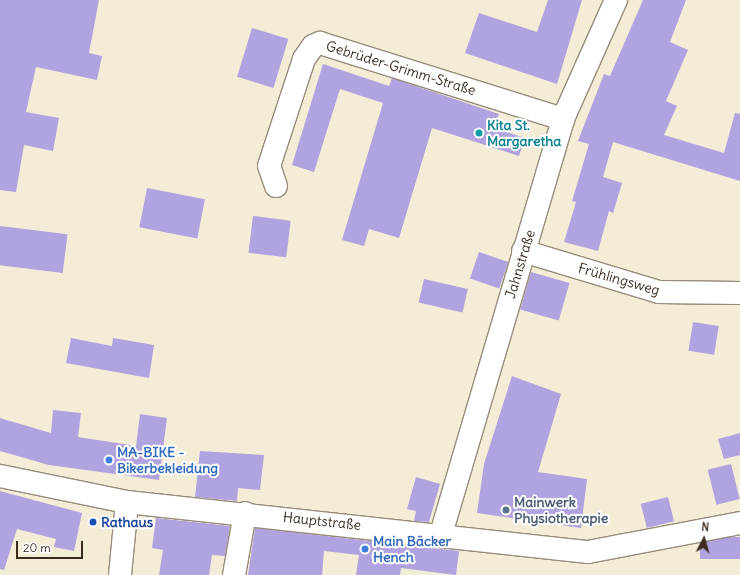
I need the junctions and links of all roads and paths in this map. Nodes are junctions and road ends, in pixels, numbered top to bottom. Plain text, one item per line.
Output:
1 (616, 0) edge
2 (563, 119) junction
3 (276, 186) dead end
4 (523, 251) junction
5 (740, 293) edge
6 (0, 476) edge
7 (127, 502) junction
8 (245, 514) junction
9 (740, 523) edge
10 (441, 534) junction
11 (120, 575) edge
12 (234, 575) edge

1 - 2 street, Jahnstraße
2 - 3 street, Gebrüder-Grimm-Straße
2 - 4 street, Jahnstraße
4 - 5 street, Frühlingsweg
4 - 10 street, Jahnstraße
6 - 7 street, Hauptstraße
7 - 8 street, Hauptstraße
7 - 11 street
8 - 10 street, Hauptstraße
8 - 12 street
9 - 10 street, Hauptstraße

